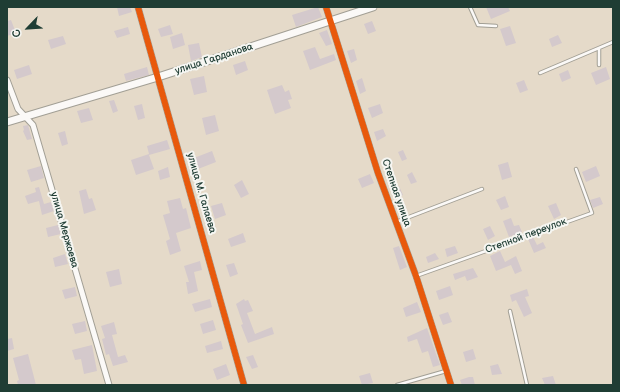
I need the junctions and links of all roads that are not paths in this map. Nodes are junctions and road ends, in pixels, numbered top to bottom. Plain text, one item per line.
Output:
1 (138, 7) edge
2 (326, 7) edge
3 (373, 7) edge
4 (470, 7) edge
5 (332, 22) junction
6 (496, 26) dead end
7 (613, 42) edge
8 (599, 48) junction
9 (599, 65) dead end
10 (540, 73) dead end
11 (158, 77) junction
12 (7, 80) edge
13 (25, 116) junction
14 (7, 122) edge
15 (576, 169) dead end
16 (482, 188) dead end
17 (396, 222) junction
18 (416, 276) junction
19 (510, 311) dead end
20 (446, 371) junction
21 (109, 385) edge
22 (244, 385) edge
23 (397, 385) edge
24 (451, 385) edge
25 (527, 385) edge

1 - 11 street, улица М. Галаева
2 - 5 street, Степная улица
3 - 5 street, улица Гарданова
4 - 6 lane
5 - 11 street, улица Гарданова
5 - 17 street, Степная улица
7 - 8 lane
8 - 9 lane
8 - 10 lane
11 - 13 street, улица Гарданова
11 - 22 street, улица М. Галаева
12 - 13 street, улица Мержоева
13 - 14 street, улица Гарданова
13 - 21 street, улица Мержоева
15 - 18 lane, Степной переулок
16 - 17 lane
17 - 18 street, Степная улица
18 - 20 street, Степная улица
19 - 25 lane
20 - 23 lane
20 - 24 street, Степная улица

